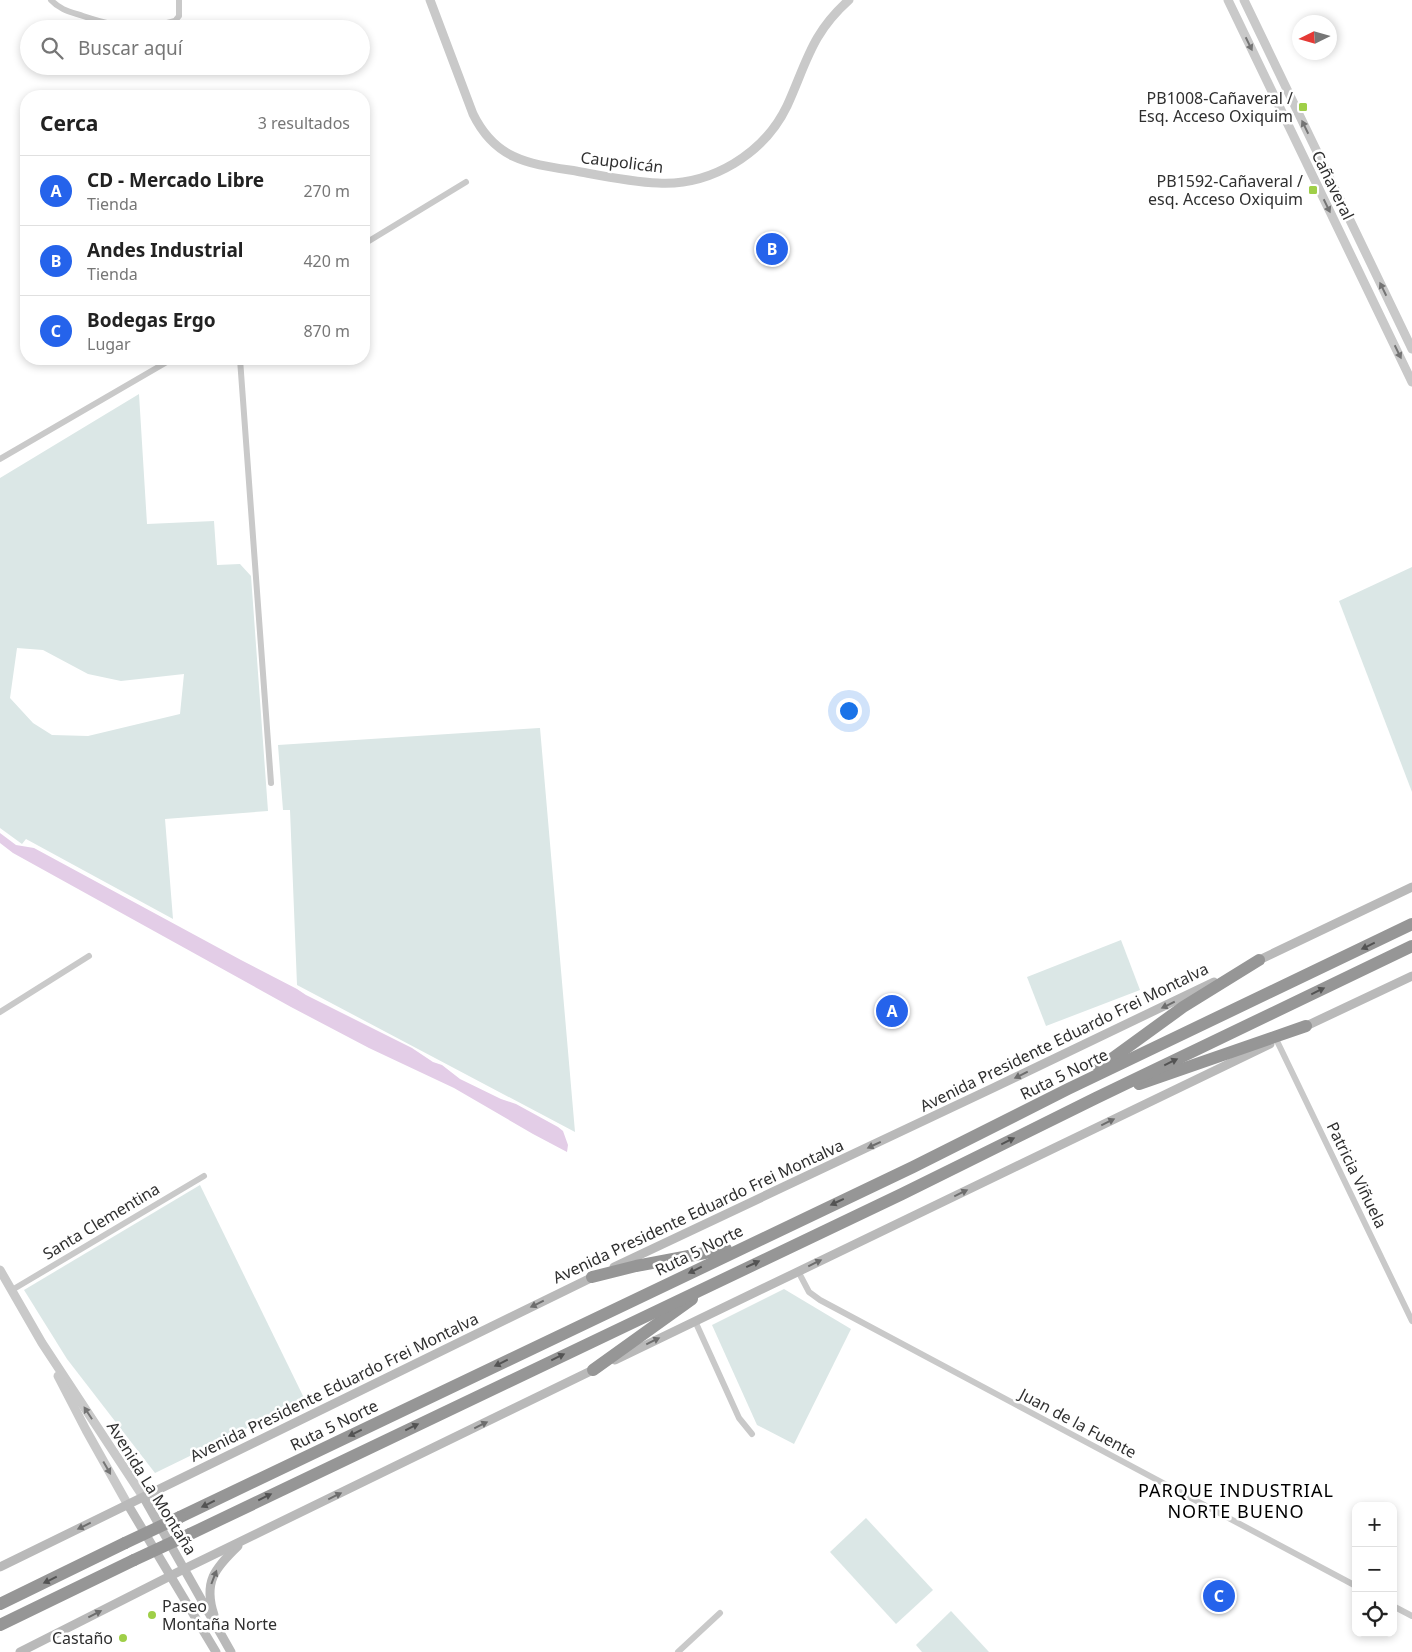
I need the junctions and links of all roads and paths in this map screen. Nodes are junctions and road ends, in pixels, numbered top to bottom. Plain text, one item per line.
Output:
1 (51, 0) edge
2 (179, 0) edge
3 (430, 0) edge
4 (849, 0) edge
5 (1228, 0) edge
6 (1244, 0) edge
7 (96, 20) edge
8 (176, 20) edge
9 (466, 182) dead end
10 (370, 240) edge
11 (1412, 349) edge
12 (162, 365) edge
13 (240, 365) edge
14 (1412, 382) edge
15 (0, 459) edge
16 (271, 784) dead end
17 (1412, 887) edge
18 (1412, 924) edge
19 (1412, 946) edge
20 (89, 956) dead end
21 (1259, 960) junction
22 (1412, 976) edge
23 (0, 1012) edge
24 (1306, 1026) junction
25 (1277, 1041) junction
26 (1068, 1089) junction
27 (1096, 1098) junction
28 (204, 1176) dead end
29 (755, 1241) junction
30 (0, 1270) edge
31 (798, 1271) junction
32 (592, 1278) junction
33 (709, 1285) junction
34 (12, 1290) junction
35 (695, 1321) junction
36 (1412, 1321) edge
37 (42, 1343) junction
38 (593, 1370) junction
39 (752, 1434) dead end
40 (144, 1498) junction
41 (128, 1505) junction
42 (244, 1540) junction
43 (0, 1567) edge
44 (184, 1569) junction
45 (171, 1575) junction
46 (1352, 1584) edge
47 (0, 1604) edge
48 (1397, 1608) edge
49 (720, 1613) dead end
50 (1412, 1616) edge
51 (0, 1625) edge
52 (221, 1634) junction
53 (20, 1652) edge
54 (216, 1652) edge
55 (231, 1652) edge
56 (678, 1652) edge

1 - 7 street
2 - 8 street
3 - 4 street, Caupolicán
5 -> 14 street, Cañaveral
11 -> 6 street, Cañaveral
9 - 10 street
12 - 15 street
13 - 16 street
17 - 21 main road, Avenida Presidente Eduardo Frei Montalva
18 -> 26 highway, Ruta 5 Norte
27 -> 19 highway
20 - 23 street
21 - 26 highway
21 -> 32 main road, Avenida Presidente Eduardo Frei Montalva
22 - 24 main road
24 - 25 main road
24 - 27 highway
31 -> 25 main road
25 - 36 street, Patricia Viñuela
26 -> 29 highway, Ruta 5 Norte
33 -> 27 highway
28 - 34 street, Santa Clementina
29 - 32 highway
29 -> 47 highway, Ruta 5 Norte, bridge
30 - 34 street, Avenida La Montaña
31 - 35 main road
31 - 46 street, Juan de la Fuente
32 -> 40 main road, Avenida Presidente Eduardo Frei Montalva
33 - 38 highway
51 -> 33 highway, bridge
34 - 37 street, Avenida La Montaña
38 -> 35 main road
35 - 39 street
40 -> 37 street, Avenida La Montaña
37 -> 41 street, Avenida La Montaña
42 -> 38 main road
40 - 41 main road, Avenida Presidente Eduardo Frei Montalva
40 - 44 main road, Avenida La Montaña
41 -> 43 main road, Avenida Presidente Eduardo Frei Montalva
41 - 45 main road, Avenida La Montaña
42 - 44 main road
52 -> 42 main road
44 - 45 main road
44 - 52 main road, Avenida La Montaña
53 -> 45 main road
45 - 54 main road, Avenida La Montaña
48 - 50 street
49 - 56 street
52 - 55 main road, Avenida La Montaña

